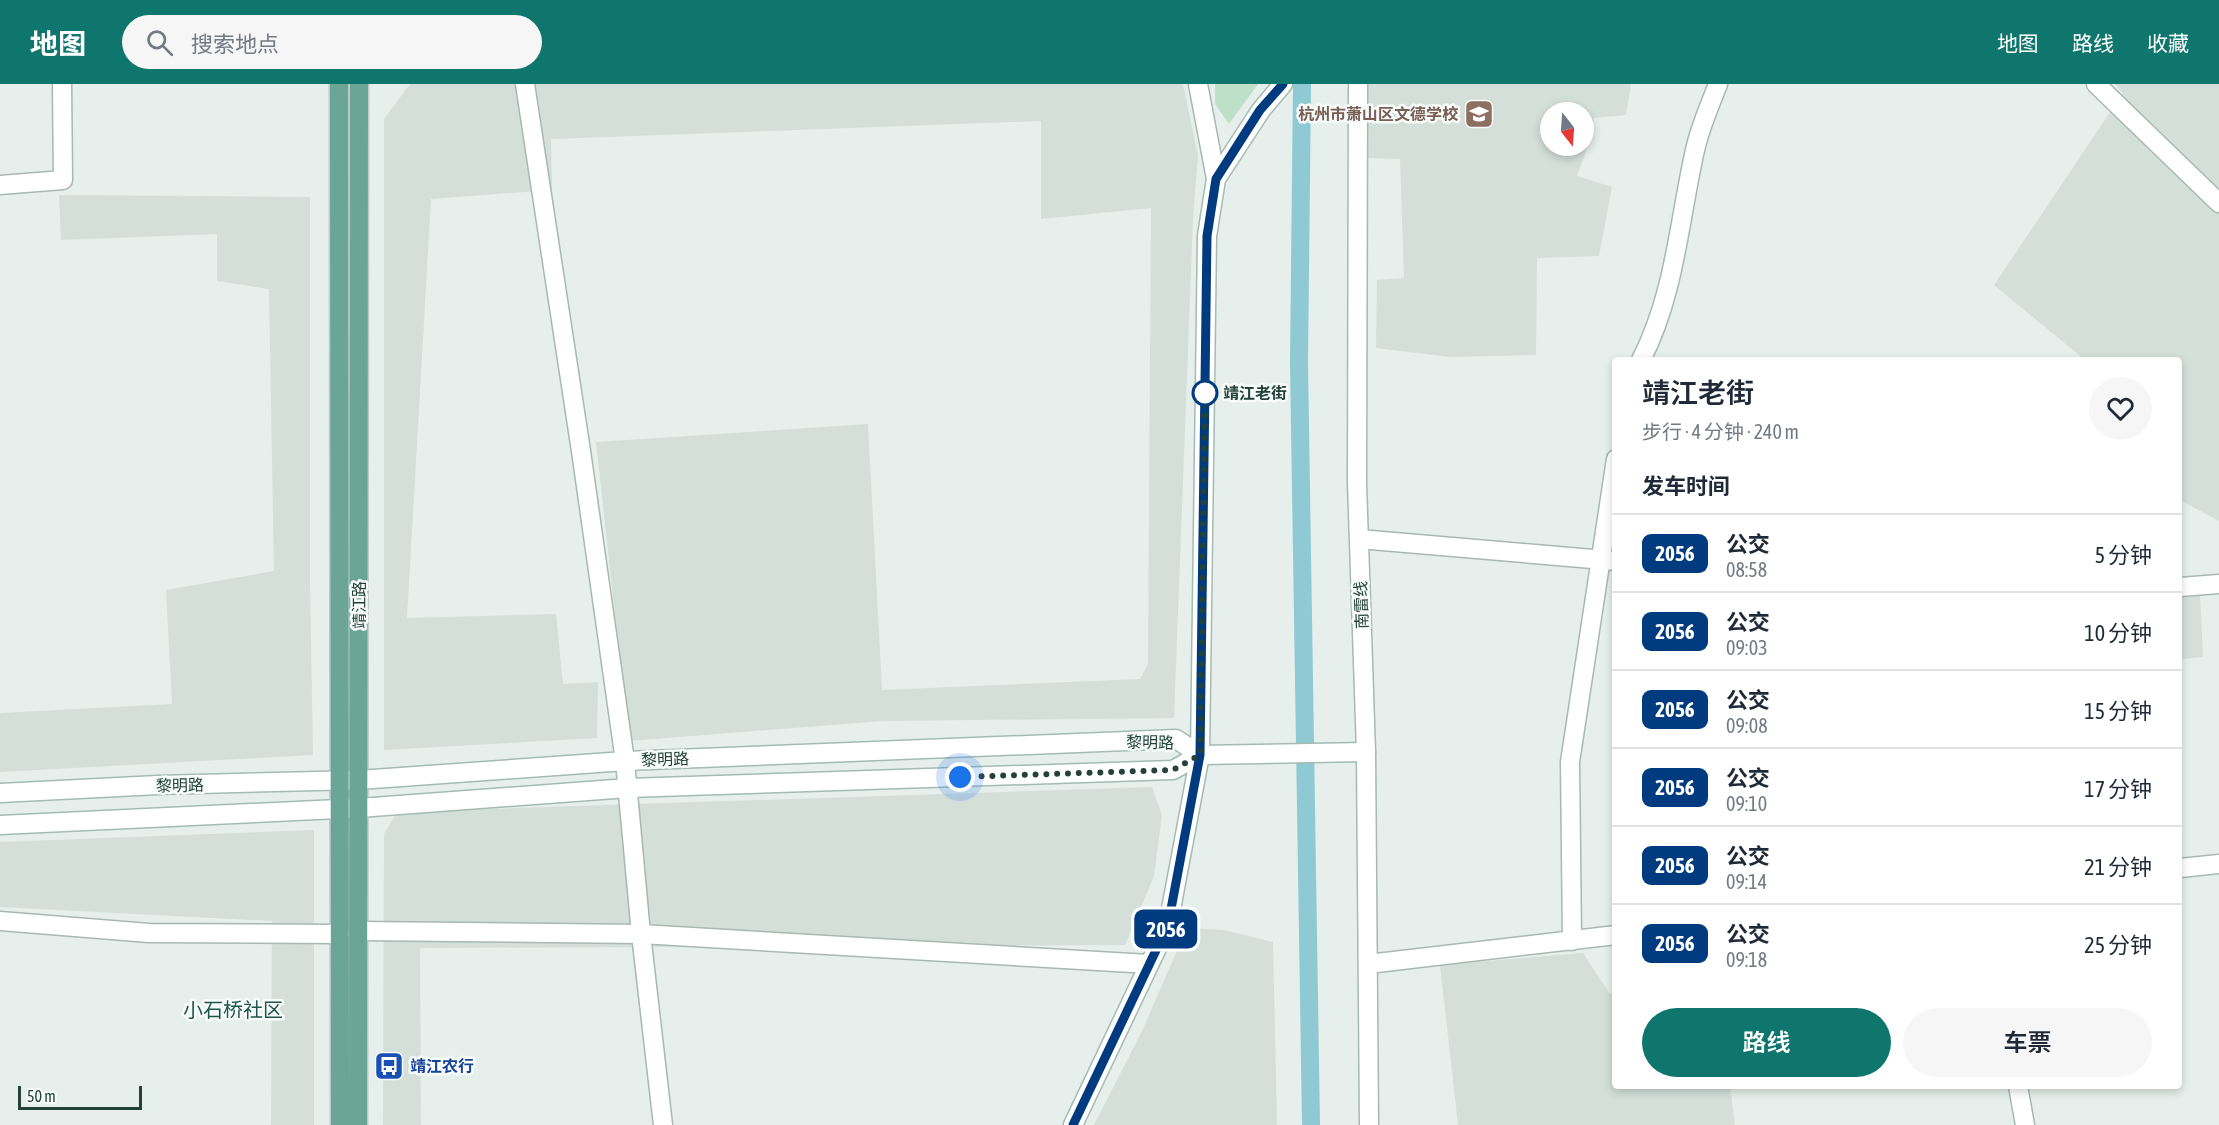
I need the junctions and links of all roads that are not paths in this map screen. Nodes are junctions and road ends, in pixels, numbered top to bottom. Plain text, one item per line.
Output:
1 (62, 84) edge
2 (339, 84) edge
3 (359, 84) edge
4 (525, 84) edge
5 (1198, 84) edge
6 (1283, 84) edge
7 (1358, 84) edge
8 (1718, 84) edge
9 (2096, 84) edge
10 (1216, 179) junction
11 (0, 185) edge
12 (2219, 203) edge
13 (1642, 357) edge
14 (1612, 510) edge
15 (1359, 538) junction
16 (1608, 560) edge
17 (2219, 584) edge
18 (2182, 587) edge
19 (1366, 752) junction
20 (1200, 755) junction
21 (625, 760) junction
22 (339, 779) junction
23 (359, 780) junction
24 (628, 788) junction
25 (0, 793) edge
26 (359, 808) junction
27 (340, 809) junction
28 (0, 825) edge
29 (2219, 864) edge
30 (2182, 868) edge
31 (0, 921) edge
32 (359, 931) junction
33 (340, 934) junction
34 (641, 934) junction
35 (1612, 936) edge
36 (1572, 941) junction
37 (1149, 964) junction
38 (1368, 964) junction
39 (2019, 1089) edge
40 (340, 1125) edge
41 (358, 1125) edge
42 (663, 1125) edge
43 (1072, 1125) edge
44 (1368, 1125) edge
45 (2025, 1125) edge

1 - 11 street
2 - 22 main road, 靖江路
3 - 23 main road, 靖江路
4 - 21 street
5 - 10 street
6 - 10 street
7 - 15 street, 南雷线
8 - 13 street
9 - 12 street
10 - 20 street
14 - 16 street
15 - 16 street
15 - 19 street, 南雷线
16 - 36 street
17 - 18 street
19 - 20 street
19 - 38 street, 南雷线
20 - 21 street, 黎明路
20 - 24 street, 黎明路
20 - 37 street
21 - 23 street, 黎明路
21 - 24 street
22 - 23 street, 黎明路
22 - 25 street, 黎明路
22 - 27 main road, 靖江路
23 - 26 main road, 靖江路
24 - 26 street, 黎明路
24 - 34 street
26 - 27 street, 黎明路
26 - 32 main road, 靖江路
27 - 28 street, 黎明路
27 - 33 main road, 靖江路
29 - 30 street
31 - 33 street
32 - 34 street
32 - 41 main road, 靖江路
33 - 40 main road, 靖江路
34 - 37 street
34 - 42 street
35 - 36 street
36 - 38 street
37 - 43 street
38 - 44 street, 南雷线
39 - 45 street

